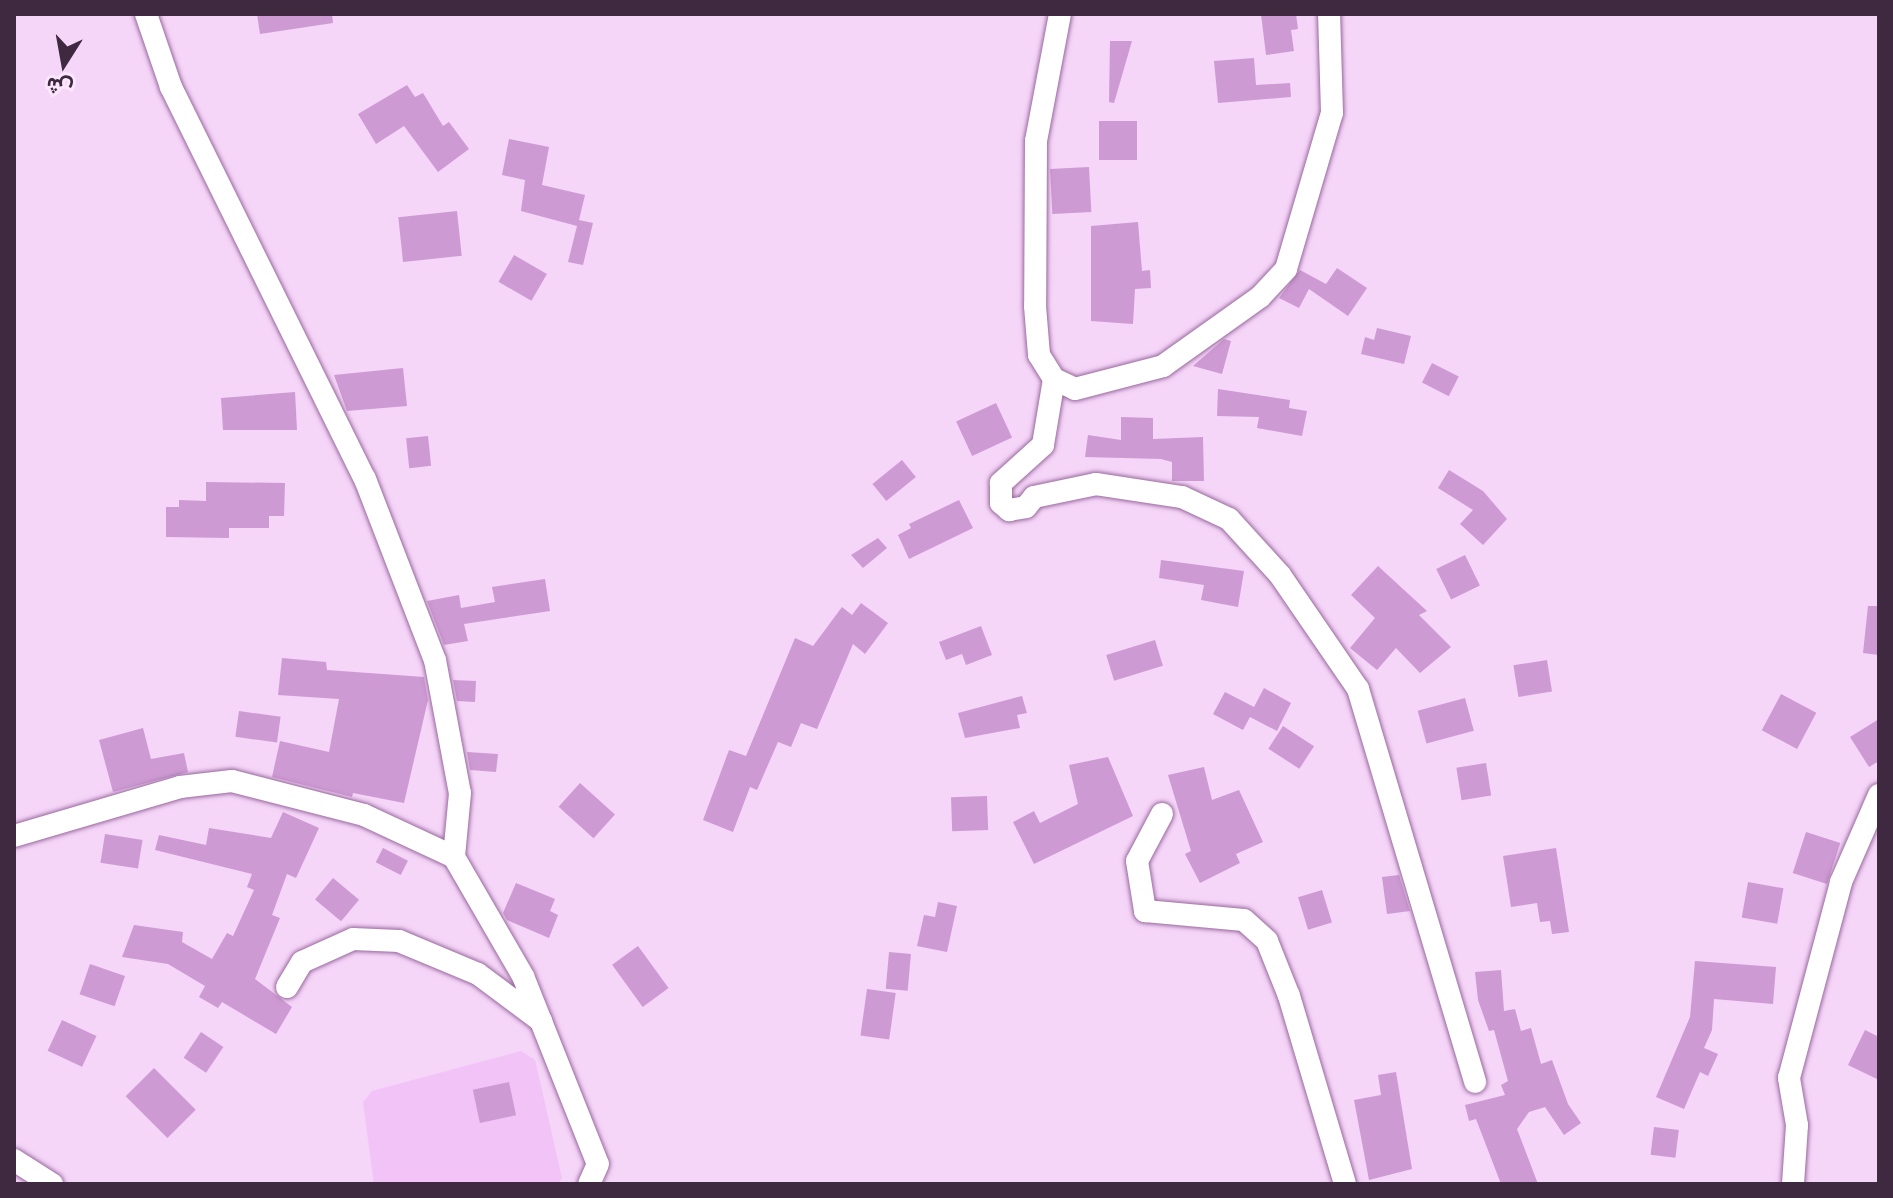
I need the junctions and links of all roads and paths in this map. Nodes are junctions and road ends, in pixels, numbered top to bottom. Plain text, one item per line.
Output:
1 (146, 14) edge
2 (1060, 14) edge
3 (1329, 14) edge
4 (1054, 379) junction
5 (1879, 795) edge
6 (1162, 814) dead end
7 (14, 836) edge
8 (454, 857) junction
9 (287, 987) dead end
10 (542, 1022) junction
11 (1475, 1082) dead end
12 (14, 1160) edge
13 (596, 1177) edge
14 (52, 1184) edge
15 (1345, 1184) edge
16 (1793, 1184) edge

1 - 8 street
2 - 4 street
3 - 4 street
4 - 11 street
5 - 16 street
6 - 15 street
7 - 8 street
8 - 10 street
9 - 10 street
10 - 13 street
12 - 14 street

